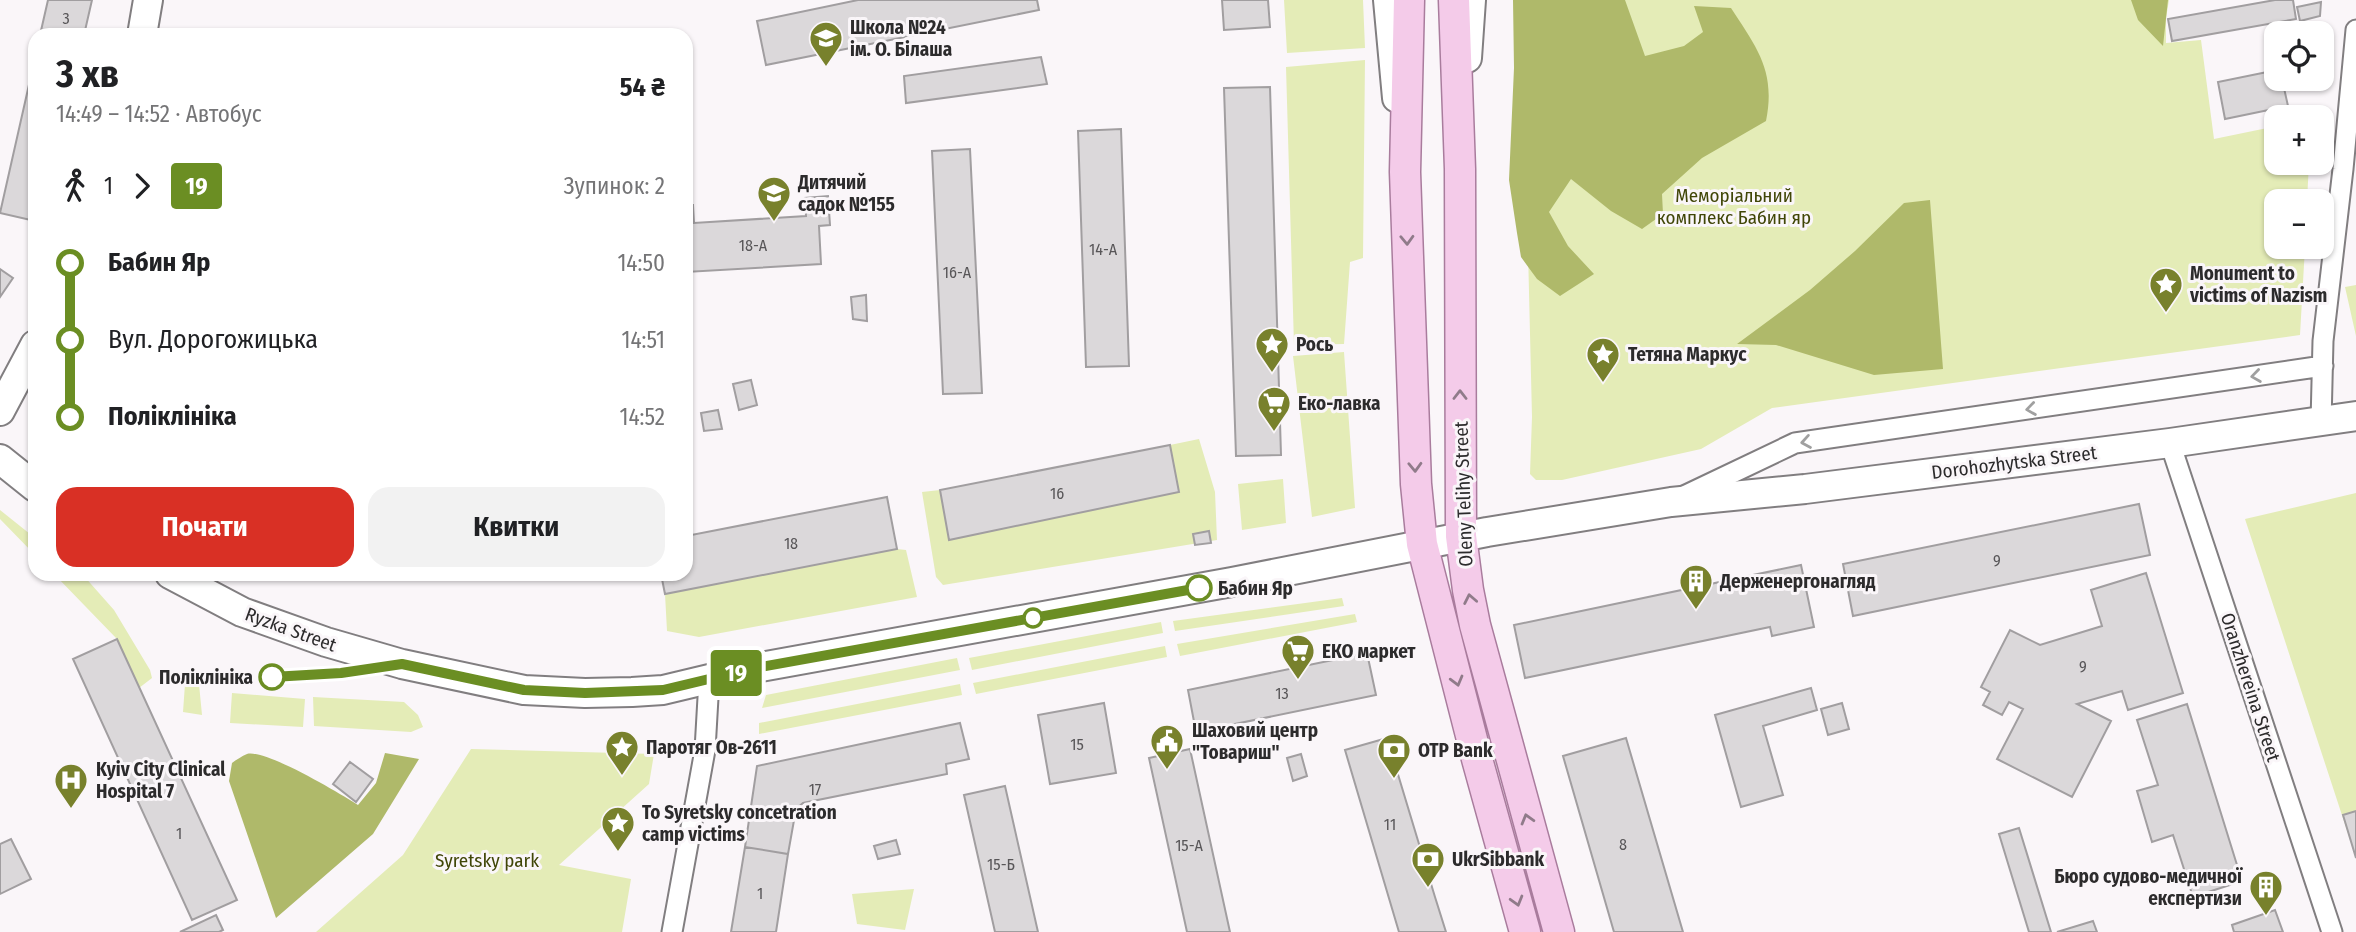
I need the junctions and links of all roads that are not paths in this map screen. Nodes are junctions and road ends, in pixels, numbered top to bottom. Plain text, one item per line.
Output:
1 (148, 0) edge
2 (1388, 0) edge
3 (1409, 0) edge
4 (1454, 0) edge
5 (1471, 0) edge
6 (143, 28) edge
7 (2356, 30) edge
8 (1460, 169) junction
9 (1405, 172) junction
10 (28, 358) edge
11 (2323, 366) junction
12 (0, 411) edge
13 (2356, 416) edge
14 (2321, 423) junction
15 (2170, 443) junction
16 (0, 459) edge
17 (28, 481) edge
18 (1671, 502) junction
19 (1461, 537) junction
20 (1422, 544) junction
21 (183, 581) edge
22 (709, 680) junction
23 (672, 932) edge
24 (1525, 932) edge
25 (1559, 932) edge
26 (2332, 932) edge

1 - 6 street
2 - 9 street, Oleny Telihy Street
3 - 9 main road, Oleny Telihy Street
4 - 8 main road, Oleny Telihy Street
5 - 8 street, Oleny Telihy Street
7 - 11 street
19 -> 8 main road, Oleny Telihy Street
9 -> 20 main road, Oleny Telihy Street
10 - 12 street
11 - 14 street
11 -> 18 street, Dorohozhytska Street
13 - 14 street, Dorohozhytska Street
14 - 15 street, Dorohozhytska Street
15 - 18 street, Dorohozhytska Street
15 - 26 street, Oranzhereina Street
16 - 17 street
18 - 19 street, Dorohozhytska Street
19 - 20 street, Dorohozhytska Street
25 -> 19 main road, Oleny Telihy Street
20 - 22 street, Dorohozhytska Street
20 -> 24 main road, Oleny Telihy Street
21 - 22 street, Ryzka Street
22 - 23 street

